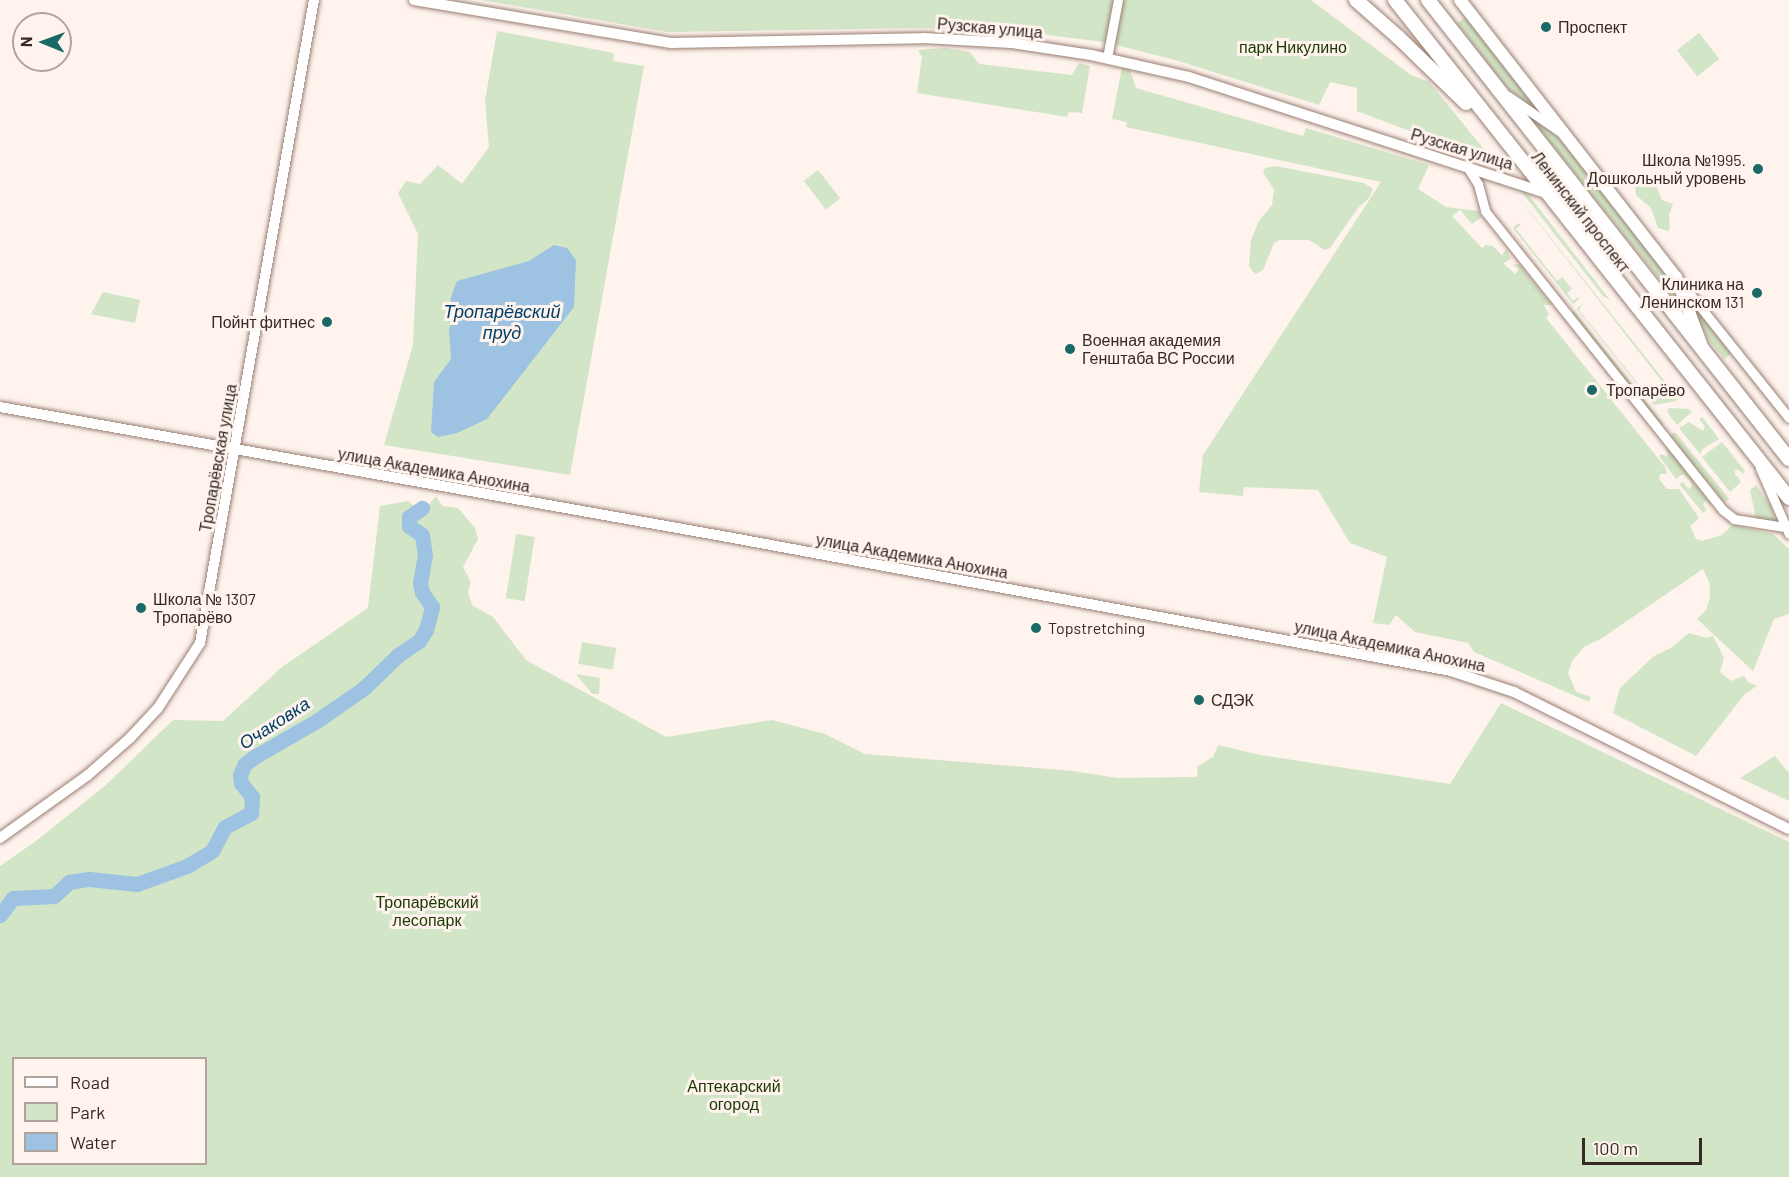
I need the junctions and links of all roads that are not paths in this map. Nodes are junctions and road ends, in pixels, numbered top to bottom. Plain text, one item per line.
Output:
1 (314, 0) edge
2 (414, 0) edge
3 (1118, 0) edge
4 (1356, 0) edge
5 (1395, 0) edge
6 (1428, 0) edge
7 (1460, 0) edge
8 (1107, 58) junction
9 (1497, 88) junction
10 (1566, 135) junction
11 (1505, 143) junction
12 (1468, 168) junction
13 (1546, 193) junction
14 (1676, 277) junction
15 (1705, 353) junction
16 (0, 407) edge
17 (1789, 418) edge
18 (235, 449) junction
19 (1753, 453) junction
20 (1789, 459) edge
21 (1789, 498) edge
22 (1787, 530) edge
23 (1789, 829) edge
24 (0, 838) edge

1 - 18 street, Тропарёвская улица
2 - 8 street, Рузская улица
3 - 8 street
4 - 11 main road
5 - 11 main road, Ленинский проспект
6 - 9 main road, Ленинский проспект
7 - 10 main road
8 - 12 street, Рузская улица
9 - 10 street
9 - 15 main road, Ленинский проспект
10 - 14 main road
11 - 13 main road, Ленинский проспект
12 - 13 street, Рузская улица
12 - 22 street
13 - 19 main road, Ленинский проспект
14 - 15 main road
14 - 17 street
15 - 20 main road, Ленинский проспект
16 - 18 street, улица Академика Анохина
18 - 23 street, улица Академика Анохина
18 - 24 street, Тропарёвская улица
19 - 21 main road, Ленинский проспект
19 - 22 street

